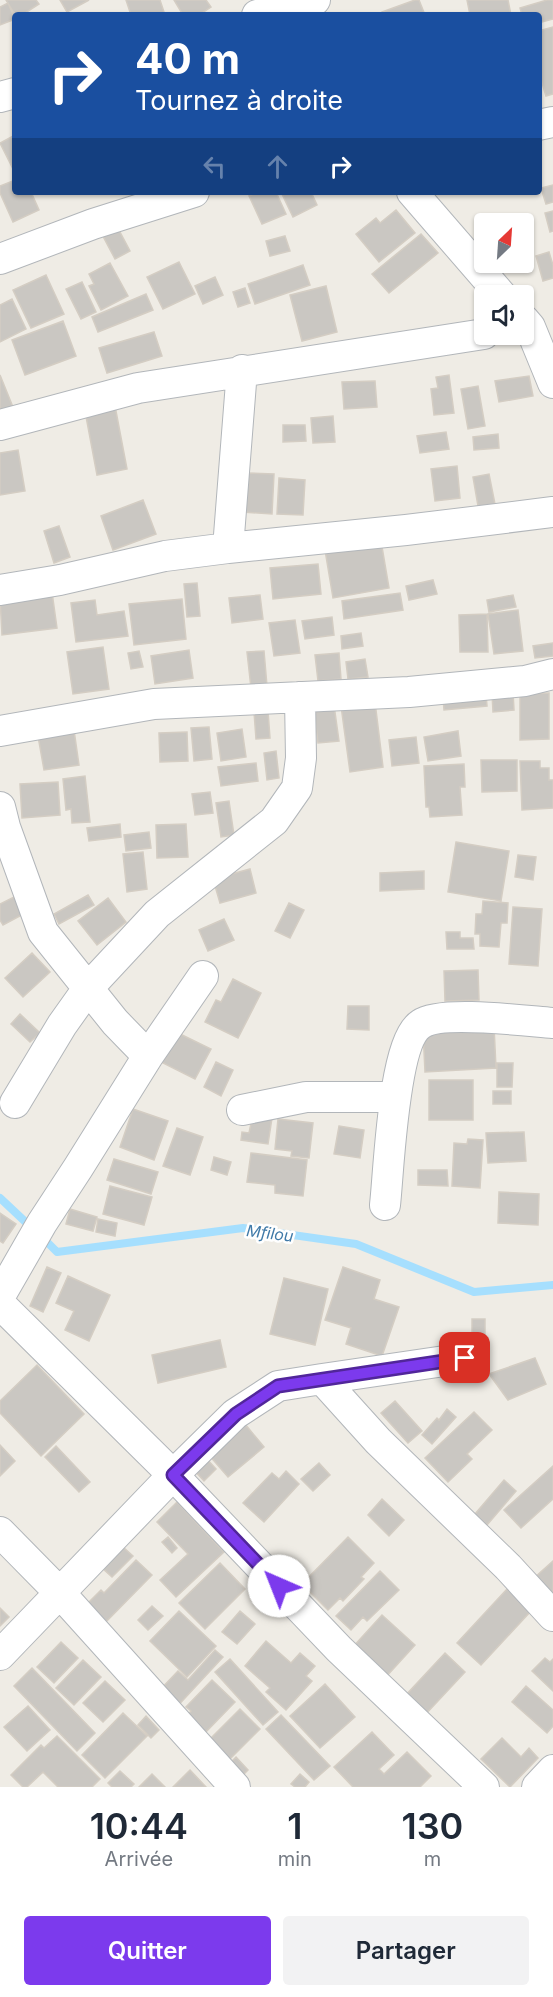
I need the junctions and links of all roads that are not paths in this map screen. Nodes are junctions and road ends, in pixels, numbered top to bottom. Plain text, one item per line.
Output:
1 (236, 0) edge
2 (315, 0) edge
3 (247, 12) edge
4 (269, 12) edge
5 (185, 195) edge
6 (415, 195) edge
7 (0, 259) edge
8 (492, 285) edge
9 (534, 330) edge
10 (474, 335) edge
11 (242, 370) junction
12 (553, 383) edge
13 (0, 425) edge
14 (553, 512) edge
15 (228, 548) junction
16 (0, 590) edge
17 (553, 674) edge
18 (300, 697) junction
19 (0, 731) edge
20 (0, 807) edge
21 (203, 976) dead end
22 (89, 987) junction
23 (553, 1023) edge
24 (148, 1056) junction
25 (395, 1096) junction
26 (15, 1103) dead end
27 (242, 1110) dead end
28 (386, 1205) dead end
29 (0, 1296) edge
30 (0, 1304) edge
31 (465, 1358) dead end
32 (322, 1378) junction
33 (173, 1475) junction
34 (0, 1532) edge
35 (60, 1593) junction
36 (553, 1616) edge
37 (0, 1655) edge
38 (553, 1770) edge
39 (236, 1787) edge
40 (484, 1787) edge
41 (537, 1787) edge

1 - 3 street
2 - 4 street
5 - 7 street
6 - 8 street
9 - 12 street
10 - 11 street
11 - 13 street
11 - 15 street
14 - 15 street
15 - 16 street
17 - 18 street
18 - 19 street
18 - 22 street
20 - 22 street
21 - 24 street
22 - 24 street
22 - 26 street
23 - 25 street
24 - 29 street
25 - 27 street
25 - 28 street
30 - 33 street
31 - 32 street
32 - 33 street
32 - 36 street
33 - 35 street
33 - 40 street
34 - 35 street
35 - 37 street
35 - 39 street
38 - 41 street

